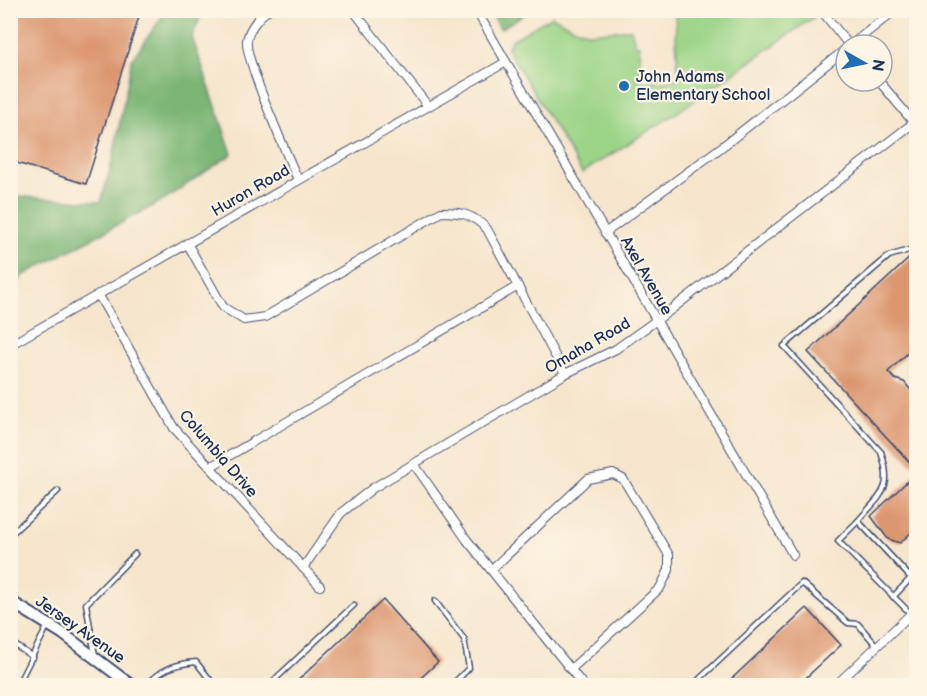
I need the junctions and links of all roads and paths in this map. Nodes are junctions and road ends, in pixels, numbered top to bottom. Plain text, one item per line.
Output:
1 (268, 10) edge
2 (353, 10) edge
3 (476, 10) edge
4 (820, 10) edge
5 (895, 10) edge
6 (840, 33) edge
7 (865, 33) edge
8 (834, 58) edge
9 (506, 62) junction
10 (890, 93) edge
11 (428, 106) junction
12 (915, 122) edge
13 (297, 180) junction
14 (605, 233) junction
15 (187, 243) junction
16 (916, 248) edge
17 (518, 286) junction
18 (98, 294) junction
19 (656, 320) junction
20 (10, 345) edge
21 (565, 374) junction
22 (414, 464) junction
23 (210, 467) junction
24 (58, 491) dead end
25 (858, 521) junction
26 (10, 535) edge
27 (135, 554) dead end
28 (793, 555) dead end
29 (303, 568) junction
30 (491, 570) junction
31 (320, 586) dead end
32 (893, 597) junction
33 (10, 600) edge
34 (435, 602) dead end
35 (354, 605) dead end
36 (914, 612) edge
37 (49, 625) junction
38 (10, 642) edge
39 (878, 646) junction
40 (33, 657) junction
41 (95, 658) junction
42 (571, 669) junction
43 (844, 677) junction
44 (17, 686) edge
45 (132, 686) edge
46 (147, 686) edge
47 (215, 686) edge
48 (268, 686) edge
49 (452, 686) edge
50 (584, 686) edge
51 (692, 686) edge
52 (835, 686) edge
53 (853, 686) edge

1 - 13 street
2 - 11 street
3 - 9 street, Axel Avenue
4 - 6 street
5 - 7 street
8 - 14 street
9 - 11 street, Huron Road
9 - 14 street, Axel Avenue
10 - 12 street
11 - 13 street, Huron Road
12 - 19 street, Omaha Road
13 - 15 street, Huron Road
14 - 19 street, Axel Avenue
15 - 17 street
15 - 18 street, Huron Road
16 - 25 lane
17 - 21 street
17 - 23 street
18 - 20 street, Huron Road
18 - 23 street, Columbia Drive
19 - 21 street, Omaha Road
19 - 28 street, Axel Avenue
21 - 22 street, Omaha Road
22 - 29 street, Omaha Road
22 - 30 street
23 - 29 street, Columbia Drive
24 - 26 lane
25 - 32 lane
25 - 32 lane
27 - 41 lane
29 - 31 street, Columbia Drive
30 - 42 street
30 - 42 street
32 - 36 lane
33 - 37 main road, Jersey Avenue
34 - 49 lane
35 - 48 lane
36 - 39 street
37 - 40 lane
37 - 41 main road, Jersey Avenue
38 - 40 lane
39 - 43 street
39 - 51 lane
40 - 44 lane
41 - 45 main road, Jersey Avenue
42 - 50 street
43 - 52 street
43 - 53 lane
46 - 47 lane

